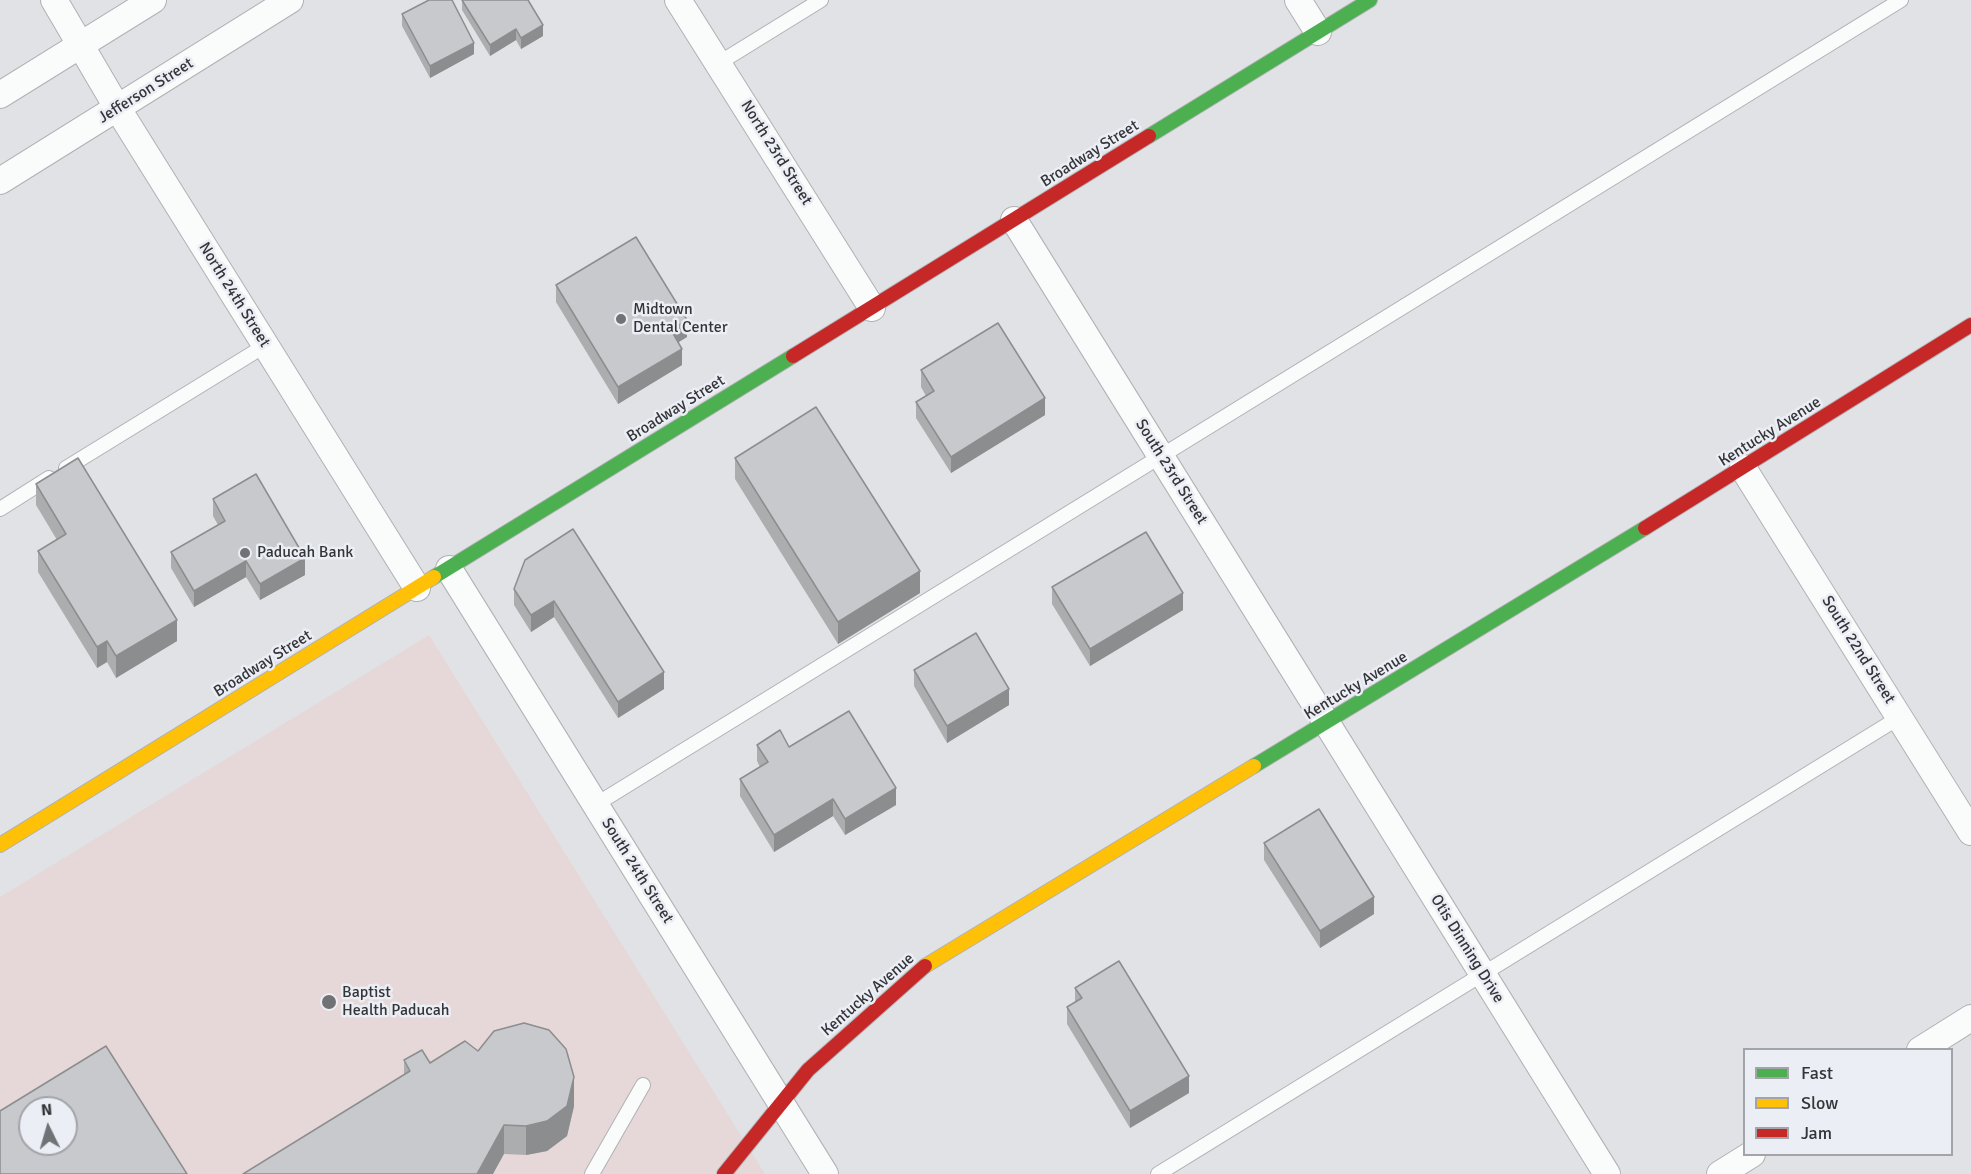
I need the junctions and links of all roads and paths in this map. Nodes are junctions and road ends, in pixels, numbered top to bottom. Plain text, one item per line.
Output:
1 (54, 0) edge
2 (153, 0) edge
3 (291, 0) edge
4 (678, 0) edge
5 (821, 0) edge
6 (1298, 0) edge
7 (1370, 0) edge
8 (1901, 0) edge
9 (1318, 32) junction
10 (81, 44) junction
11 (719, 63) junction
12 (0, 94) edge
13 (118, 109) junction
14 (0, 181) edge
15 (1014, 220) junction
16 (872, 308) junction
17 (1971, 325) edge
18 (266, 345) junction
19 (1161, 456) junction
20 (1743, 468) junction
21 (0, 508) edge
22 (449, 569) junction
23 (417, 588) junction
24 (1900, 717) junction
25 (1326, 724) junction
26 (596, 805) junction
27 (1971, 832) edge
28 (0, 846) edge
29 (1483, 974) junction
30 (1971, 1018) edge
31 (1923, 1048) edge
32 (643, 1085) dead end
33 (780, 1102) junction
34 (1750, 1156) edge
35 (592, 1174) edge
36 (724, 1174) edge
37 (825, 1174) edge
38 (1158, 1174) edge
39 (1607, 1174) edge
40 (1720, 1174) edge

1 - 10 street, North 24th Street
2 - 10 street
3 - 13 street, Jefferson Street
4 - 11 street, North 23rd Street
5 - 11 lane
6 - 9 street
7 - 9 street, Broadway Street
8 - 19 lane
9 - 15 street, Broadway Street
10 - 12 street
10 - 13 street, North 24th Street
11 - 16 street, North 23rd Street
13 - 14 street, Jefferson Street
13 - 18 street, North 24th Street
15 - 16 street, Broadway Street
15 - 19 street, South 23rd Street
16 - 22 street, Broadway Street
17 - 20 street, Kentucky Avenue
18 - 21 lane
18 - 23 street, North 24th Street
19 - 25 street, South 23rd Street
19 - 26 lane
20 - 24 street, South 22nd Street
20 - 25 street, Kentucky Avenue
22 - 23 street, Broadway Street
22 - 26 street, South 24th Street
23 - 28 street, Broadway Street
24 - 27 street, South 22nd Street
24 - 29 lane
25 - 29 street, Otis Dinning Drive
25 - 33 street, Kentucky Avenue
26 - 33 street, South 24th Street
29 - 38 lane
29 - 39 street, Otis Dinning Drive
30 - 31 street
32 - 35 lane
33 - 36 street, Kentucky Avenue
33 - 37 street, South 24th Street
34 - 40 street

